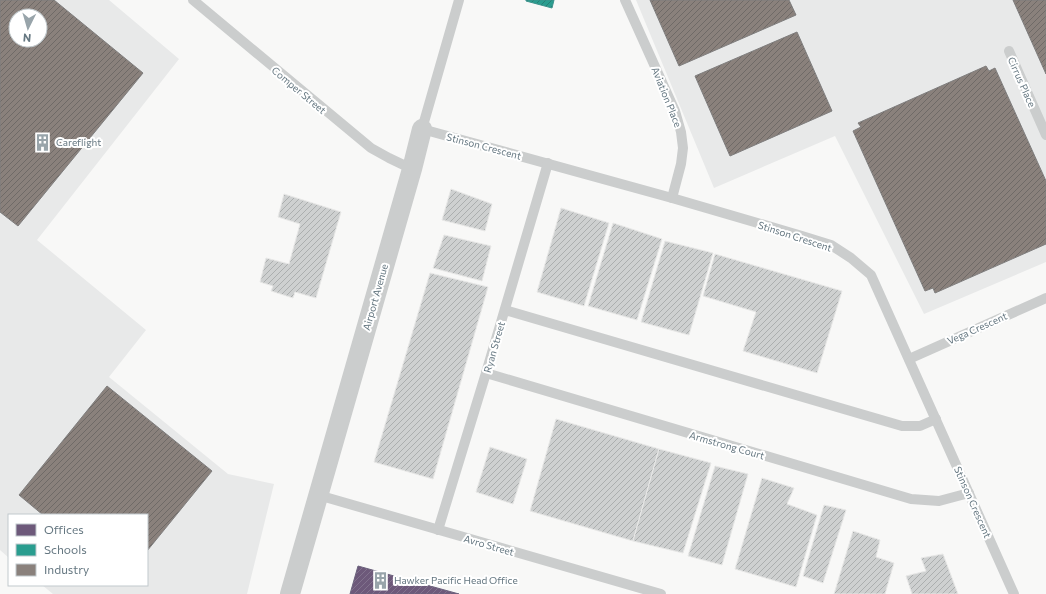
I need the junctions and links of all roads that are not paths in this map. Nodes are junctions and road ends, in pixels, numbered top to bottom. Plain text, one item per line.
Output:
1 (194, 0) edge
2 (459, 0) edge
3 (625, 0) edge
4 (1009, 51) dead end
5 (422, 129) junction
6 (1046, 135) edge
7 (548, 163) junction
8 (412, 169) junction
9 (672, 198) junction
10 (1046, 298) edge
11 (505, 310) junction
12 (908, 359) junction
13 (486, 373) junction
14 (936, 419) junction
15 (969, 493) junction
16 (318, 495) junction
17 (438, 530) junction
18 (290, 594) edge
19 (661, 594) edge
20 (1014, 594) edge

1 - 8 lane, Comper Street
2 - 5 lane, Airport Avenue
3 - 9 lane, Aviation Place
4 - 6 lane, Cirrus Place
5 - 7 lane, Stinson Crescent
5 - 8 street, Airport Avenue
7 - 9 lane, Stinson Crescent
7 - 11 lane, Ryan Street
8 - 16 street, Airport Avenue
9 - 12 lane, Stinson Crescent
10 - 12 lane, Vega Crescent
11 - 13 lane, Ryan Street
11 - 14 lane
12 - 14 lane, Stinson Crescent
13 - 15 lane, Armstrong Court
13 - 17 lane, Ryan Street
14 - 15 lane, Stinson Crescent
15 - 20 lane, Stinson Crescent
16 - 17 lane, Avro Street
16 - 18 street, Airport Avenue
17 - 19 lane, Avro Street

